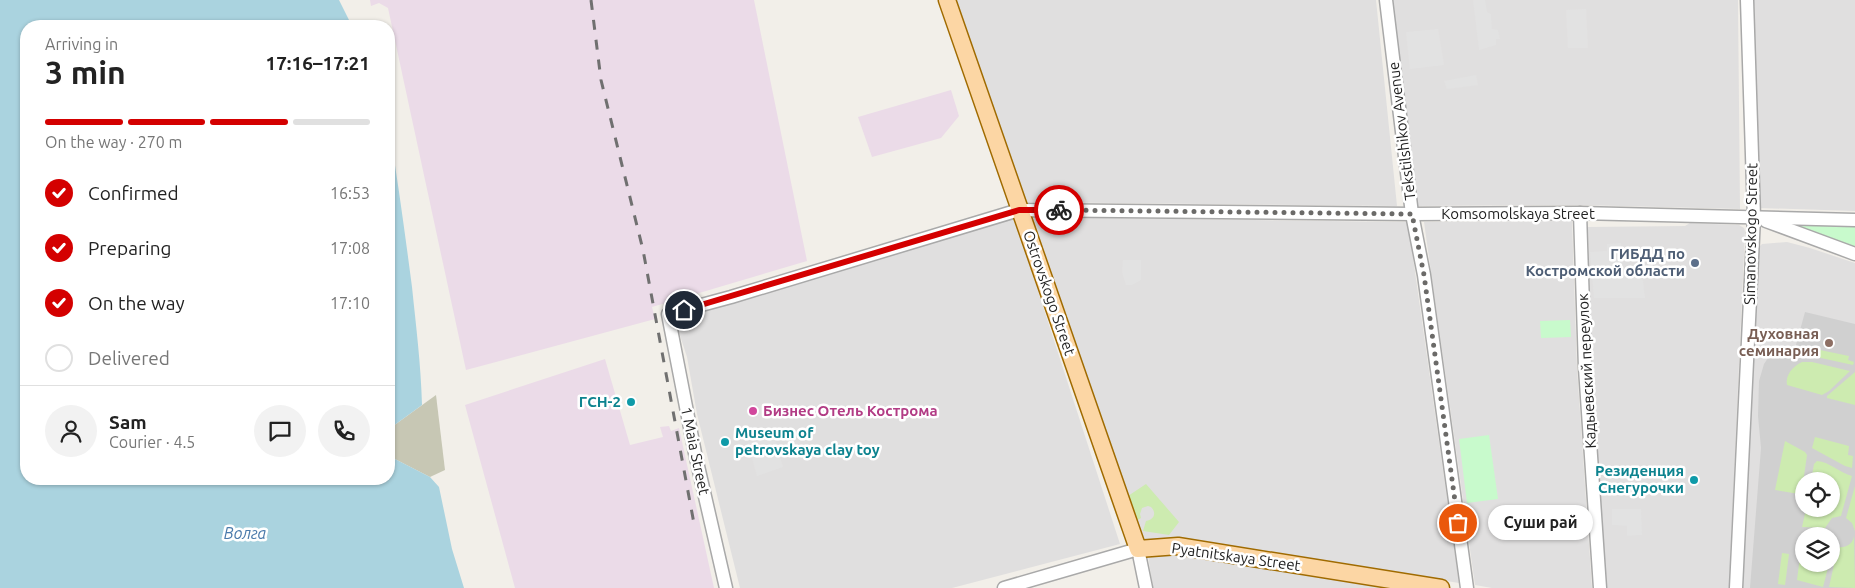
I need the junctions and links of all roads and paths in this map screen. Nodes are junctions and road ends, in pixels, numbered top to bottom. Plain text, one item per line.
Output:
1 (947, 0) edge
2 (1386, 0) edge
3 (1747, 0) edge
4 (1019, 210) junction
5 (1580, 213) junction
6 (1412, 214) junction
7 (1754, 217) junction
8 (1855, 220) edge
9 (1855, 254) edge
10 (668, 314) joint
11 (1138, 549) junction
12 (726, 588) edge
13 (1004, 588) edge
14 (1146, 588) edge
15 (1441, 588) edge
16 (1467, 588) edge
17 (1600, 588) edge
18 (1736, 588) edge

1 - 4 main road, Ostrovskogo Street
2 - 6 street, Tekstilshikov Avenue
3 - 7 street, Simanovskogo Street
4 - 6 street, Komsomolskaya Street
4 - 10 street, Komsomolskaya Street
4 - 11 main road, Ostrovskogo Street
5 - 6 street, Komsomolskaya Street
5 - 7 street, Komsomolskaya Street
5 - 17 street, Кадыевский переулок
6 - 16 street, Tekstilshikov Avenue
7 - 8 street, Komsomolskaya Street
7 - 9 street, Komsomolskaya Street
7 - 18 street, Simanovskogo Street
10 - 12 street, 1 Maia Street
11 - 13 street, Pyatnitskaya Street
11 - 14 street, Ostrovskogo Street
11 - 15 main road, Pyatnitskaya Street

